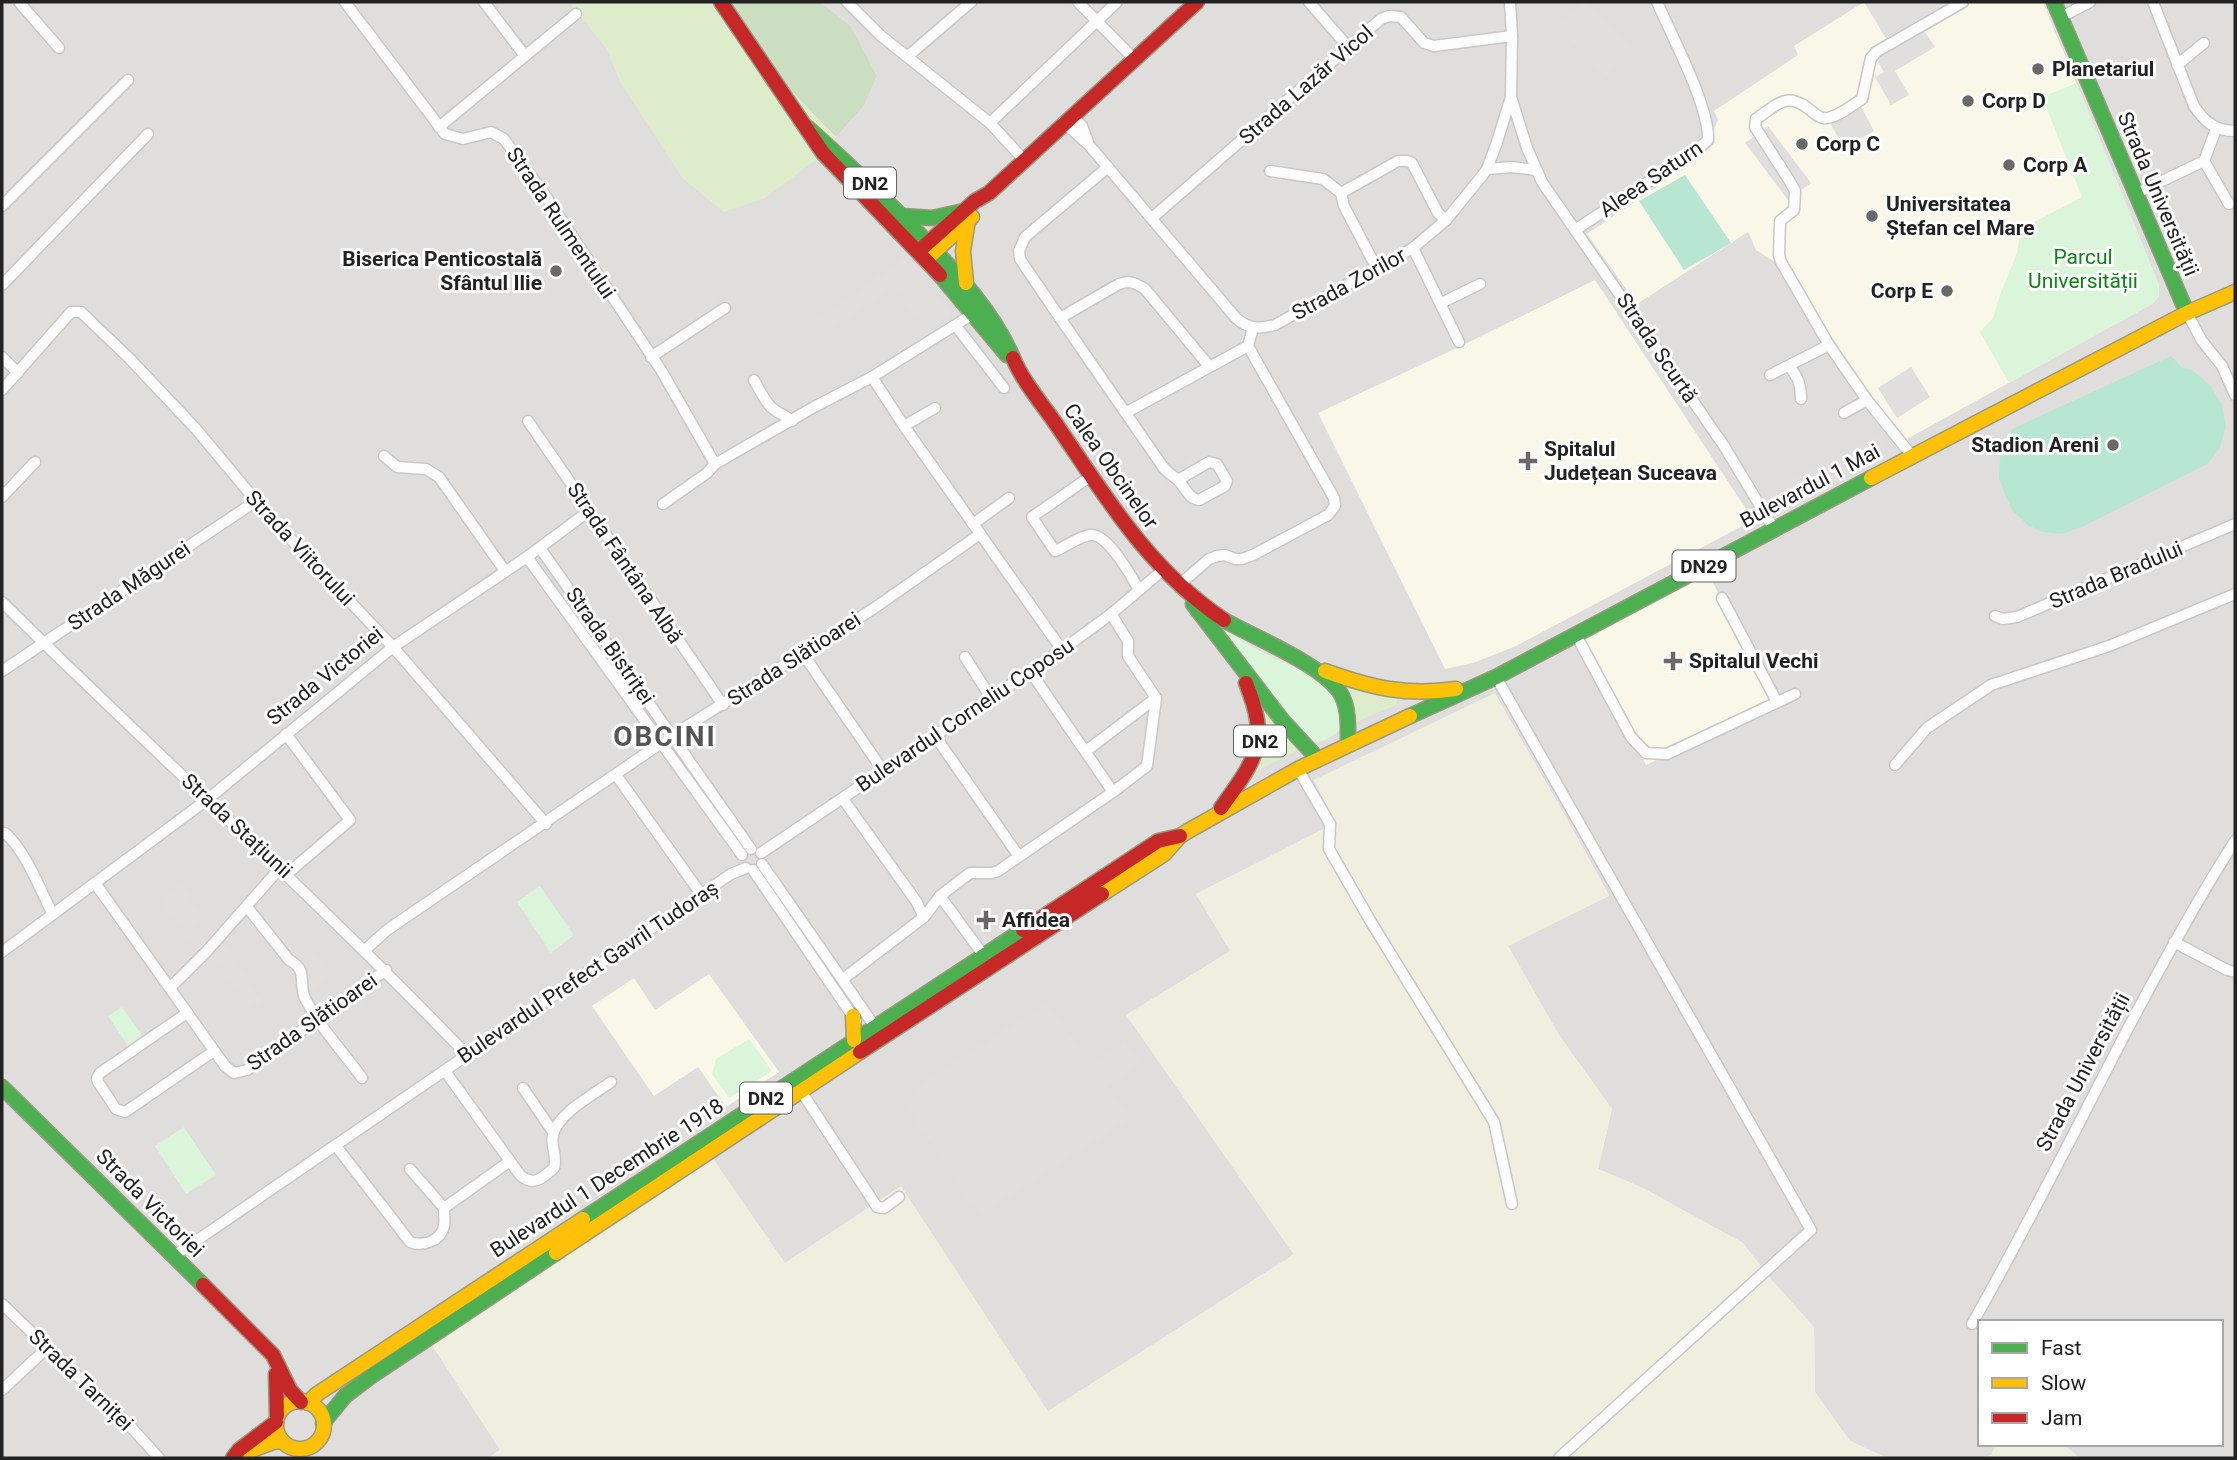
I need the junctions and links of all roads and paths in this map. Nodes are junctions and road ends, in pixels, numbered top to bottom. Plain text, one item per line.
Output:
1 (19, 2) edge
2 (345, 2) edge
3 (484, 2) edge
4 (721, 2) edge
5 (847, 2) edge
6 (971, 2) edge
7 (1078, 2) edge
8 (1117, 2) edge
9 (1197, 2) edge
10 (1309, 2) edge
11 (1510, 2) edge
12 (1657, 2) edge
13 (1963, 2) edge
14 (2054, 2) edge
15 (2090, 2) edge
16 (2153, 2) edge
17 (576, 14) dead end
18 (2061, 17) junction
19 (1097, 21) junction
20 (1512, 36) junction
21 (2204, 43) dead end
22 (59, 48) dead end
23 (1349, 48) junction
24 (525, 56) junction
25 (908, 56) junction
26 (1133, 58) junction
27 (2177, 65) junction
28 (128, 80) dead end
29 (1511, 97) junction
30 (1068, 119) junction
31 (989, 123) junction
32 (439, 127) junction
33 (808, 128) junction
34 (2216, 129) junction
35 (2235, 131) edge
36 (148, 134) dead end
37 (1024, 160) junction
38 (2204, 161) junction
39 (1108, 167) junction
40 (1487, 169) junction
41 (1536, 170) junction
42 (1270, 171) dead end
43 (1341, 193) junction
44 (2135, 194) junction
45 (2229, 204) dead end
46 (2, 206) edge
47 (902, 216) junction
48 (966, 216) junction
49 (1152, 218) junction
50 (1446, 220) junction
51 (1576, 230) junction
52 (1413, 248) junction
53 (928, 251) junction
54 (1377, 269) junction
55 (966, 283) junction
56 (1480, 284) dead end
57 (2, 285) edge
58 (2235, 292) edge
59 (1441, 303) junction
60 (724, 308) dead end
61 (2187, 313) junction
62 (973, 314) junction
63 (1060, 317) junction
64 (956, 326) junction
65 (1253, 328) junction
66 (1460, 342) dead end
67 (1829, 345) junction
68 (1248, 346) junction
69 (2, 357) edge
70 (652, 357) junction
71 (1016, 365) junction
72 (1209, 366) junction
73 (1789, 366) junction
74 (2222, 366) junction
75 (2235, 366) edge
76 (18, 373) junction
77 (1770, 375) dead end
78 (873, 377) junction
79 (754, 380) dead end
80 (1004, 388) dead end
81 (2, 390) edge
82 (2235, 395) edge
83 (1801, 399) dead end
84 (1867, 400) junction
85 (935, 408) dead end
86 (1127, 412) junction
87 (1844, 413) dead end
88 (528, 421) dead end
89 (792, 421) junction
90 (904, 425) junction
91 (384, 456) dead end
92 (1912, 456) junction
93 (36, 462) dead end
94 (715, 464) junction
95 (1091, 477) junction
96 (1178, 480) junction
97 (2, 497) edge
98 (1009, 498) dead end
99 (256, 501) junction
100 (663, 504) dead end
101 (589, 511) junction
102 (2235, 524) edge
103 (976, 529) junction
104 (1774, 529) junction
105 (540, 548) junction
106 (527, 557) junction
107 (1163, 570) junction
108 (506, 571) junction
109 (1179, 585) junction
110 (1139, 590) junction
111 (2235, 594) edge
112 (1722, 598) dead end
113 (2, 602) edge
114 (1111, 614) junction
115 (1995, 616) dead end
116 (1576, 635) junction
117 (43, 643) junction
118 (393, 647) junction
119 (1062, 650) junction
120 (803, 654) junction
121 (965, 657) dead end
122 (1236, 662) junction
123 (1310, 665) junction
124 (2, 670) edge
125 (1030, 671) junction
126 (1496, 677) junction
127 (1476, 686) junction
128 (1795, 694) dead end
129 (991, 698) junction
130 (1156, 698) junction
131 (1777, 702) junction
132 (723, 705) junction
133 (286, 734) junction
134 (673, 735) junction
135 (935, 736) junction
136 (662, 743) junction
137 (1348, 744) junction
138 (1086, 751) junction
139 (1318, 759) junction
140 (1895, 765) dead end
141 (1298, 769) junction
142 (884, 772) junction
143 (616, 775) junction
144 (1113, 792) junction
145 (208, 799) junction
146 (843, 799) junction
147 (1219, 812) junction
148 (546, 824) junction
149 (2, 834) edge
150 (1181, 836) junction
151 (2235, 841) edge
152 (1018, 855) junction
153 (751, 860) junction
154 (284, 871) junction
155 (731, 874) joint
156 (94, 883) junction
157 (701, 894) junction
158 (940, 895) junction
159 (247, 906) junction
160 (52, 913) junction
161 (924, 917) junction
162 (2174, 942) junction
163 (365, 950) junction
164 (2, 952) edge
165 (984, 956) junction
166 (386, 970) junction
167 (2235, 972) edge
168 (843, 979) junction
169 (170, 988) junction
170 (187, 1013) junction
171 (853, 1016) joint
172 (319, 1020) junction
173 (869, 1036) junction
174 (214, 1051) junction
175 (467, 1055) junction
176 (445, 1071) junction
177 (362, 1078) dead end
178 (611, 1082) dead end
179 (2, 1087) edge
180 (523, 1088) dead end
181 (801, 1091) junction
182 (553, 1132) junction
183 (336, 1146) junction
184 (510, 1161) junction
185 (410, 1168) dead end
186 (900, 1197) dead end
187 (1512, 1204) dead end
188 (444, 1208) junction
189 (174, 1256) junction
190 (2, 1304) edge
191 (1972, 1324) dead end
192 (47, 1348) junction
193 (267, 1350) junction
194 (2, 1390) edge
195 (304, 1402) junction
196 (277, 1419) junction
197 (323, 1423) junction
198 (288, 1449) edge
199 (312, 1452) edge
200 (159, 1458) edge
201 (233, 1458) edge
202 (1559, 1458) edge

1 - 22 street
2 - 32 street
3 - 24 street
4 - 33 main road, DN2
5 - 25 street
6 - 25 street
7 - 19 street
8 - 19 street
9 - 26 main road
10 - 23 street
11 - 20 street, Strada Zorilor
12 - 51 street, Aleea Saturn
13 - 67 street
14 - 18 main road, Strada Universității
15 - 18 street
16 - 27 street
17 - 24 street
18 - 44 main road, Strada Universității
19 - 26 street
19 - 31 street
20 - 23 street, Strada Lazăr Vicol
20 - 29 street, Strada Zorilor
21 - 27 street
23 - 49 street, Strada Lazăr Vicol
24 - 32 street
25 - 31 street
26 - 30 main road
27 - 34 street
28 - 46 street
29 - 40 street, Strada Zorilor
29 - 41 street, Strada Scurtă
30 - 37 main road
30 - 39 street
31 - 37 street
32 - 70 street, Strada Rulmentului
33 - 47 main road, DN2
33 - 53 main road, DN2
34 - 35 street
34 - 38 street
36 - 57 street
37 - 48 main road
38 - 44 street
38 - 45 street
39 - 49 street
39 - 63 street
40 - 41 street
40 - 50 street, Strada Zorilor
41 - 51 street, Strada Scurtă
42 - 43 street
43 - 50 street
43 - 54 street
44 - 61 main road, Strada Universității
47 - 48 main road
47 - 53 main road, DN2
48 - 53 main road
48 - 55 main road
49 - 65 street
50 - 52 street, Strada Zorilor
51 - 104 street, Strada Scurtă
52 - 54 street, Strada Zorilor
52 - 59 street
53 - 55 main road, Calea Obcinelor / DN2
53 - 62 main road, Calea Obcinelor / DN2
54 - 65 street, Strada Zorilor
55 - 71 main road, Calea Obcinelor / DN2
56 - 59 street
58 - 61 main road, Bulevardul 1 Mai / DN29
59 - 66 street
60 - 70 street
61 - 74 street, Strada Universității
61 - 92 main road, Bulevardul 1 Mai / DN29
62 - 64 street
62 - 71 main road, Calea Obcinelor / DN2
63 - 72 street
63 - 86 street
64 - 78 street
64 - 80 street
65 - 68 street
67 - 73 street
67 - 84 street
68 - 72 street
68 - 109 street
69 - 76 street
70 - 94 street, Strada Rulmentului
71 - 95 main road, Calea Obcinelor / DN2
72 - 86 street
73 - 77 street
73 - 83 street
74 - 75 street
74 - 82 street, Strada Universității
76 - 81 street
76 - 99 street, Strada Viitorului
78 - 89 street
78 - 90 street
79 - 89 street
84 - 87 street
84 - 92 street
85 - 90 street
86 - 96 street
88 - 101 street, Strada Fântâna Albă
89 - 94 street
90 - 103 street
91 - 108 street
92 - 104 main road, Bulevardul 1 Mai / DN29
93 - 97 street
94 - 100 street
95 - 107 main road, Calea Obcinelor / DN2
95 - 110 street
96 - 96 street
98 - 103 street, Strada Slătioarei
99 - 117 street, Strada Măgurei
99 - 118 street, Strada Viitorului
101 - 105 street, Strada Victoriei
101 - 132 street, Strada Fântâna Albă
102 - 115 street, Strada Bradului
103 - 119 street
103 - 120 street, Strada Slătioarei
104 - 116 main road, Bulevardul 1 Mai / DN29
105 - 106 street, Strada Victoriei
105 - 134 street, Strada Bistriței
106 - 108 street, Strada Victoriei
106 - 136 street, Strada Bistriței
107 - 109 main road, Calea Obcinelor / DN2
107 - 110 street, Bulevardul Corneliu Coposu
108 - 118 street, Strada Victoriei
109 - 122 main road, Calea Obcinelor / DN2
109 - 123 main road, Calea Obcinelor / DN2
110 - 114 street, Bulevardul Corneliu Coposu
111 - 140 street
112 - 131 street
113 - 117 street, Strada Stațiunii
114 - 119 street, Bulevardul Corneliu Coposu
114 - 130 street
116 - 126 main road, Bulevardul 1 Mai / DN29
116 - 131 street
117 - 124 street, Strada Măgurei
117 - 145 street, Strada Stațiunii
118 - 133 street, Strada Victoriei
118 - 148 street, Strada Viitorului
119 - 125 street, Bulevardul Corneliu Coposu
120 - 132 street, Strada Slătioarei
120 - 142 street
121 - 129 street
122 - 139 main road, Calea Obcinelor / DN2
122 - 147 main road, DN2
123 - 127 main road, DN29
123 - 137 main road, Calea Obcinelor / DN2
125 - 129 street, Bulevardul Corneliu Coposu
125 - 138 street
126 - 127 main road, Bulevardul 1 Mai / DN29
126 - 202 street
127 - 137 main road, Bulevardul 1 Mai / DN29
128 - 131 street
129 - 135 street, Bulevardul Corneliu Coposu
130 - 138 street
130 - 144 street
132 - 134 street, Strada Slătioarei
133 - 145 street, Strada Victoriei
133 - 154 street
134 - 136 street, Strada Slătioarei
134 - 153 street, Strada Bistriței
135 - 142 street, Bulevardul Corneliu Coposu
135 - 152 street
136 - 143 street, Strada Slătioarei
136 - 153 street, Strada Bistriței
137 - 139 main road, Bulevardul 1 Mai / DN2
138 - 144 street
139 - 141 main road, Bulevardul 1 Mai / DN2
141 - 147 main road, Bulevardul 1 Mai / DN2
141 - 187 street
142 - 146 street, Bulevardul Corneliu Coposu
143 - 148 street, Strada Slătioarei
143 - 157 street
144 - 152 street
145 - 154 street, Strada Stațiunii
145 - 156 street, Strada Victoriei
146 - 153 street, Bulevardul Corneliu Coposu
146 - 161 street
147 - 150 main road, Bulevardul 1 Decembrie 1918 / DN2
148 - 163 street, Strada Slătioarei
149 - 160 street
150 - 165 main road, Bulevardul 1 Decembrie 1918 / DN2
150 - 173 main road, Bulevardul 1 Decembrie 1918 / DN2
151 - 162 street, Strada Universității
152 - 158 street
153 - 155 street, Bulevardul Corneliu Coposu
153 - 168 street, Strada Bistriței
153 - 171 street, Strada Bistriței
154 - 159 street
154 - 163 street, Strada Stațiunii
155 - 157 street, Bulevardul Prefect Gavril Tudoraș
156 - 160 street, Strada Victoriei
156 - 169 street
157 - 175 street, Bulevardul Prefect Gavril Tudoraș
158 - 161 street
158 - 165 street
159 - 169 street
159 - 172 street
160 - 164 street, Strada Victoriei
161 - 168 street
162 - 167 street
162 - 191 street, Strada Universității
163 - 166 street, Strada Stațiunii
165 - 173 main road, Bulevardul 1 Decembrie 1918 / DN2
166 - 172 street, Strada Slătioarei
166 - 175 street, Strada Stațiunii
168 - 173 street, Strada Bistriței
169 - 170 street
170 - 174 street
170 - 174 street
171 - 173 main road
172 - 174 street, Strada Slătioarei
172 - 177 street
173 - 181 main road, Bulevardul 1 Decembrie 1918 / DN2
173 - 195 main road, Bulevardul 1 Decembrie 1918 / DN2
175 - 176 street, Bulevardul Prefect Gavril Tudoraș
176 - 183 street, Bulevardul Prefect Gavril Tudoraș
176 - 184 street, Bulevardul Prefect Gavril Tudoraș
178 - 182 street
179 - 189 main road, Strada Victoriei
180 - 182 street
181 - 186 street
181 - 197 main road, Bulevardul 1 Decembrie 1918 / DN2
182 - 184 street, Bulevardul Prefect Gavril Tudoraș
183 - 188 street
183 - 189 street, Bulevardul Prefect Gavril Tudoraș
184 - 188 street
185 - 188 street
189 - 193 main road, Strada Victoriei
190 - 192 street, Strada Tarniței
192 - 194 street
192 - 200 street, Strada Tarniței
193 - 195 main road, Strada Victoriei
193 - 196 main road, Strada Victoriei
195 - 196 main road, DN2
195 - 197 main road
196 - 198 main road
196 - 201 main road
197 - 199 main road, DN2
198 - 199 main road, DN2
198 - 201 main road

